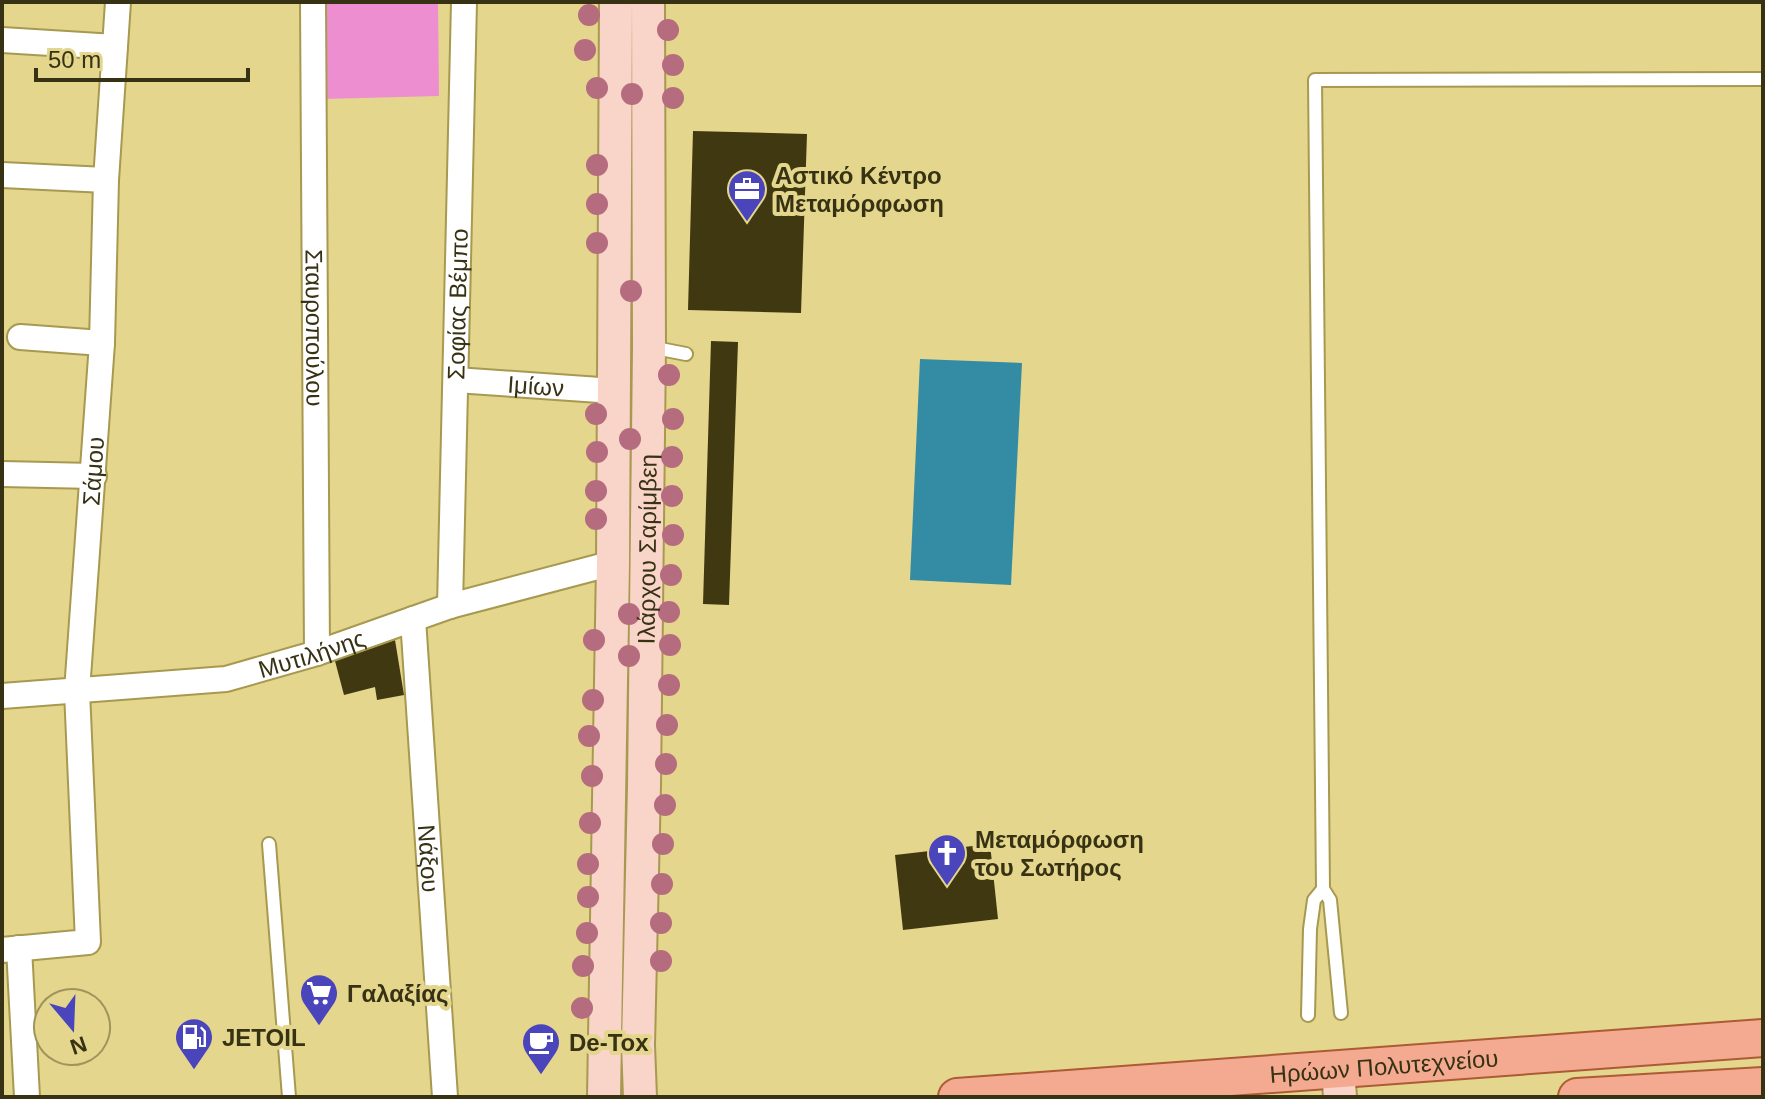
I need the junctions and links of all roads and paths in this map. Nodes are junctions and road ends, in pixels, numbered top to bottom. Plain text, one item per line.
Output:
1 (118, 2) edge
2 (313, 2) edge
3 (464, 2) edge
4 (616, 2) edge
5 (648, 2) edge
6 (2, 40) edge
7 (115, 47) junction
8 (1763, 79) edge
9 (2, 175) edge
10 (106, 180) junction
11 (20, 337) dead end
12 (102, 343) junction
13 (649, 347) junction
14 (686, 354) dead end
15 (456, 380) junction
16 (614, 391) junction
17 (2, 474) edge
18 (94, 476) junction
19 (613, 563) junction
20 (450, 606) junction
21 (413, 619) junction
22 (317, 653) junction
23 (77, 691) junction
24 (2, 696) edge
25 (269, 844) dead end
26 (1323, 889) junction
27 (10, 949) edge
28 (1341, 1013) dead end
29 (1308, 1015) dead end
30 (1763, 1038) edge
31 (1339, 1083) edge
32 (1763, 1086) edge
33 (1684, 1094) edge
34 (27, 1097) edge
35 (289, 1097) edge
36 (445, 1097) edge
37 (604, 1097) edge
38 (640, 1097) edge
39 (957, 1097) edge
40 (1577, 1097) edge

1 - 7 street, Σάμου
2 - 22 street, Σταυροπούλου
3 - 15 street, Σοφίας Βέμπο
4 - 16 main road, Ιλάρχου Σαρίμβεη
5 - 13 main road, Ιλάρχου Σαρίμβεη
6 - 7 street
7 - 10 street, Σάμου
8 - 26 lane
9 - 10 street
10 - 12 street, Σάμου
11 - 12 street
12 - 18 street, Σάμου
13 - 14 lane
13 - 38 main road, Ιλάρχου Σαρίμβεη
15 - 16 street, Ιμίων
15 - 20 street, Σοφίας Βέμπο
16 - 19 main road, Ιλάρχου Σαρίμβεη
17 - 18 street
18 - 23 street, Σάμου
19 - 20 street, Μυτιλήνης
19 - 37 main road, Ιλάρχου Σαρίμβεη
20 - 21 street, Μυτιλήνης
21 - 22 street, Μυτιλήνης
21 - 36 street, Νάξου
22 - 23 street, Μυτιλήνης
23 - 24 street, Μυτιλήνης
23 - 27 street, Σάμου
25 - 35 lane
26 - 28 lane
26 - 29 lane
27 - 34 street
30 - 31 main road, Ηρώων Πολυτεχνείου
31 - 39 main road, Ηρώων Πολυτεχνείου
32 - 33 main road
33 - 40 main road

